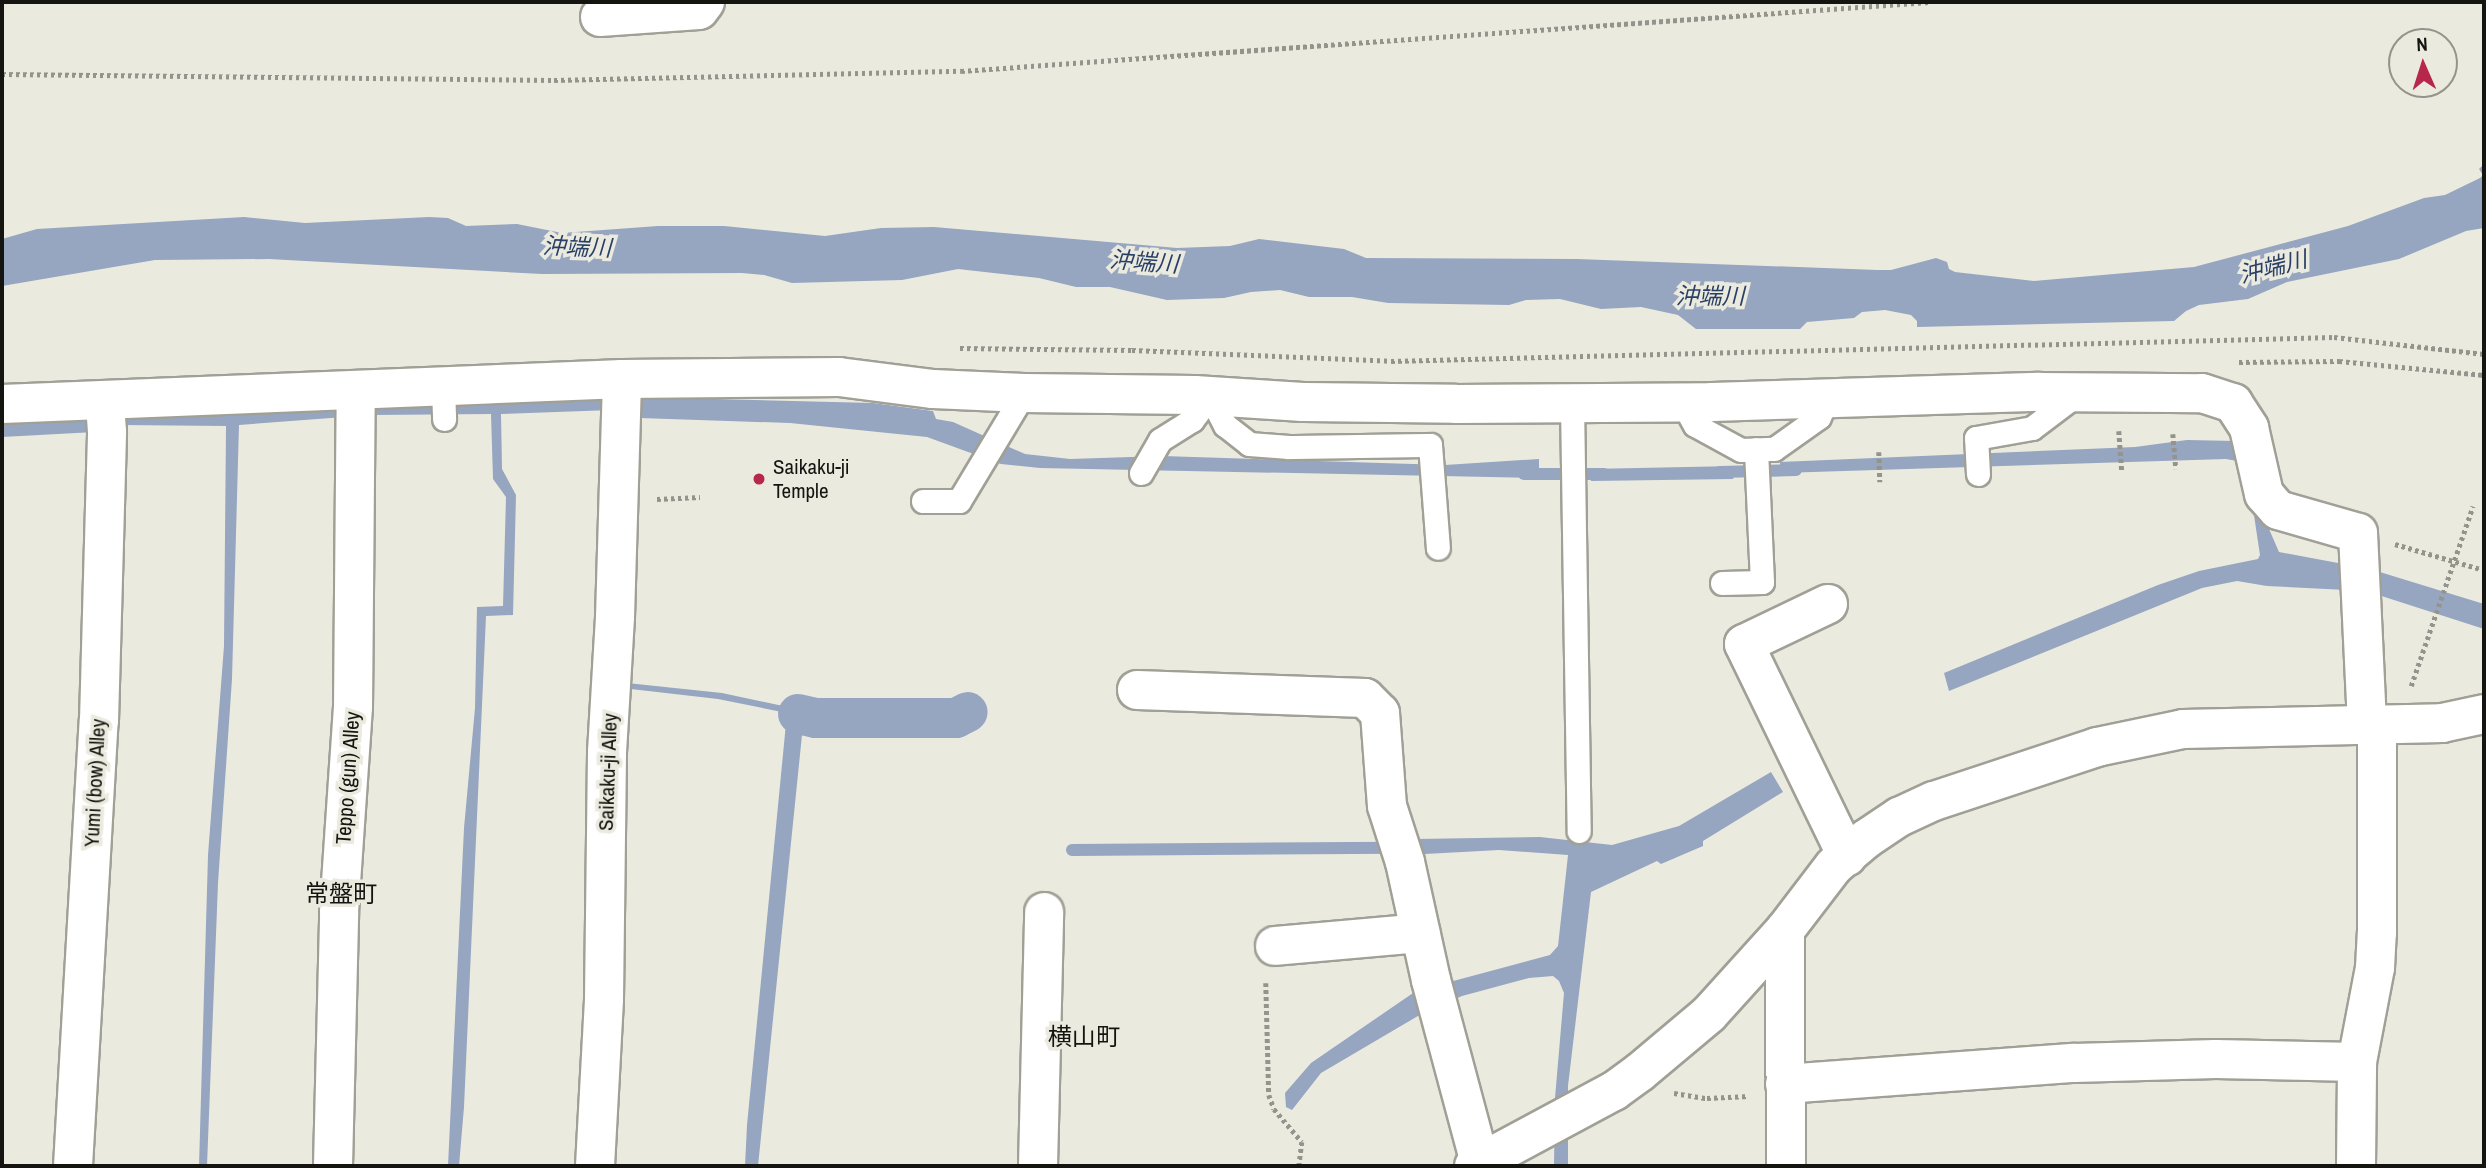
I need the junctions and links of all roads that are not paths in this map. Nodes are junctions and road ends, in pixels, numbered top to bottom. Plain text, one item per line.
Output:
1 (705, 2) edge
2 (600, 17) dead end
3 (2080, 392) junction
4 (1024, 393) junction
5 (622, 396) junction
6 (1210, 396) junction
7 (1827, 398) junction
8 (1682, 402) junction
9 (2, 404) edge
10 (1572, 404) junction
11 (357, 410) junction
12 (106, 415) junction
13 (1757, 463) junction
14 (1141, 473) dead end
15 (1978, 474) dead end
16 (923, 501) dead end
17 (1438, 548) dead end
18 (1722, 583) dead end
19 (1828, 604) dead end
20 (1137, 690) dead end
21 (2484, 714) edge
22 (2381, 723) junction
23 (1579, 831) dead end
24 (1847, 856) junction
25 (1044, 912) dead end
26 (1785, 930) junction
27 (1420, 933) junction
28 (1275, 946) road end
29 (2357, 1062) junction
30 (1785, 1089) junction
31 (1477, 1165) edge
32 (73, 1166) edge
33 (332, 1166) edge
34 (595, 1166) edge
35 (1038, 1166) edge
36 (1786, 1166) edge
37 (2356, 1166) edge

1 - 2 street
3 - 7 street
3 - 15 lane
3 - 22 street
4 - 5 street
4 - 6 street
4 - 16 lane
5 - 11 street
5 - 34 street, Saikaku-ji Alley
6 - 10 street
6 - 14 lane
6 - 17 lane
7 - 8 street
7 - 13 lane
8 - 10 street
8 - 13 lane
9 - 12 street
10 - 23 lane
11 - 12 street
11 - 33 street, Teppo (gun) Alley
12 - 32 street, Yumi (bow) Alley
13 - 18 lane
19 - 24 street
20 - 27 street
21 - 22 street
22 - 24 street
22 - 29 street
24 - 26 street
25 - 35 street
26 - 30 street
26 - 31 street
27 - 28 street
27 - 31 street
29 - 30 street
29 - 37 street
30 - 36 street

